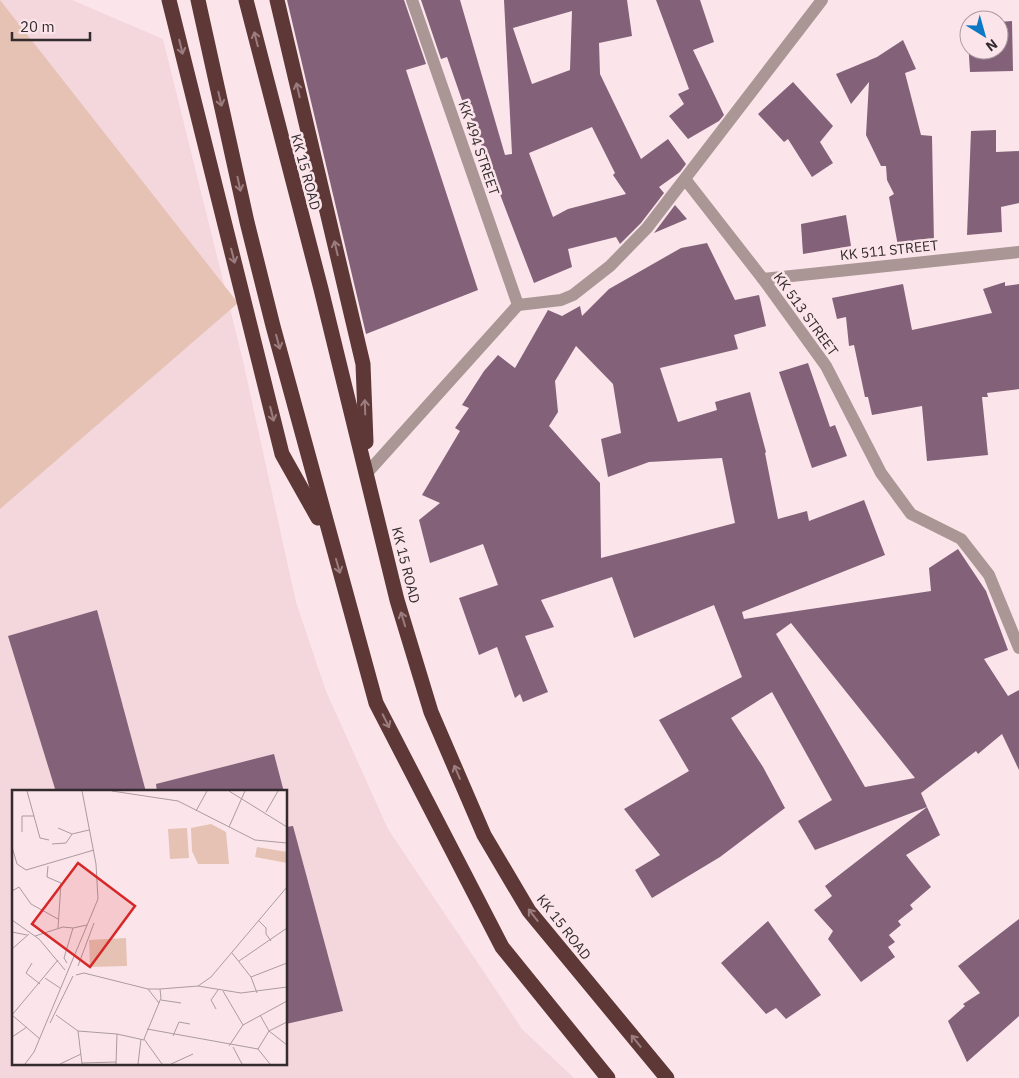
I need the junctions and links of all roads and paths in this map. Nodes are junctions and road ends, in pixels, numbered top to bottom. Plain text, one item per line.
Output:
1 (169, 0) edge
2 (198, 0) edge
3 (246, 0) edge
4 (277, 0) edge
5 (412, 0) edge
6 (822, 0) edge
7 (685, 179) junction
8 (1019, 252) edge
9 (763, 279) junction
10 (518, 305) junction
11 (367, 473) junction
12 (330, 539) junction
13 (1019, 648) edge
14 (608, 1078) edge
15 (667, 1078) edge

1 -> 12 highway
2 -> 12 highway
11 -> 3 highway, KK 15 ROAD
11 -> 4 highway
5 - 10 street, KK 494 STREET
6 - 7 street
7 - 9 street, KK 513 STREET
7 - 10 street
8 - 9 street, KK 511 STREET
9 - 13 street, KK 513 STREET
10 - 11 street
15 -> 11 highway, KK 15 ROAD
12 -> 14 highway

